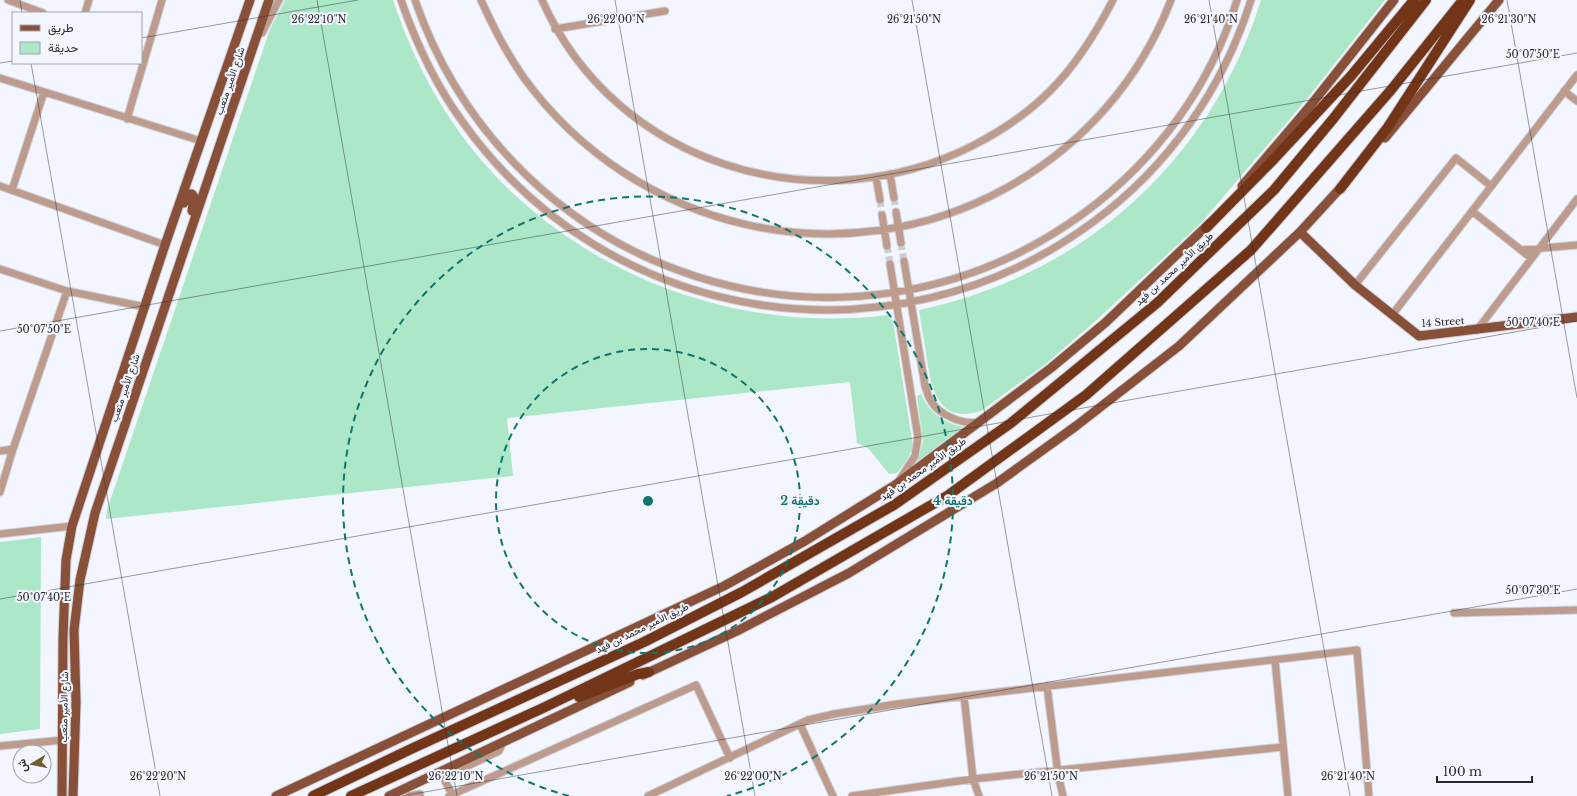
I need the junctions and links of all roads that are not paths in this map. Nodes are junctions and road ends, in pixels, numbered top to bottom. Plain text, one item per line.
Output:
1 (9, 0) edge
2 (89, 0) edge
3 (162, 0) edge
4 (250, 0) edge
5 (268, 0) edge
6 (279, 0) edge
7 (401, 0) edge
8 (415, 0) edge
9 (481, 0) edge
10 (542, 0) edge
11 (1113, 0) edge
12 (1171, 0) edge
13 (1237, 0) edge
14 (1251, 0) edge
15 (1394, 0) edge
16 (1414, 0) edge
17 (1426, 0) edge
18 (1463, 0) edge
19 (1470, 0) edge
20 (1499, 0) edge
21 (665, 11) dead end
22 (40, 12) edge
23 (85, 12) edge
24 (555, 29) junction
25 (144, 50) edge
26 (248, 62) junction
27 (141, 64) edge
28 (1577, 75) edge
29 (0, 78) edge
30 (1564, 91) junction
31 (44, 92) junction
32 (1577, 102) edge
33 (127, 119) junction
34 (201, 141) junction
35 (890, 174) junction
36 (876, 177) junction
37 (0, 186) edge
38 (1492, 186) junction
39 (1340, 189) junction
40 (12, 190) junction
41 (894, 198) tunnel mouth
42 (1577, 199) edge
43 (880, 200) tunnel mouth
44 (1574, 209) edge
45 (1472, 211) junction
46 (896, 212) tunnel mouth
47 (882, 214) tunnel mouth
48 (899, 227) junction
49 (1206, 228) junction
50 (885, 230) junction
51 (1300, 232) junction
52 (901, 243) tunnel mouth
53 (165, 245) junction
54 (1577, 245) edge
55 (887, 246) tunnel mouth
56 (1522, 250) junction
57 (1538, 250) junction
58 (1531, 258) junction
59 (904, 261) tunnel mouth
60 (890, 264) tunnel mouth
61 (0, 269) edge
62 (1355, 285) junction
63 (909, 289) junction
64 (67, 291) junction
65 (895, 292) junction
66 (912, 302) junction
67 (165, 304) junction
68 (897, 305) junction
69 (145, 307) junction
70 (1392, 314) junction
71 (1577, 317) edge
72 (1477, 330) junction
73 (982, 422) junction
74 (13, 449) junction
75 (0, 451) edge
76 (895, 485) junction
77 (0, 492) edge
78 (72, 526) junction
79 (0, 534) edge
80 (1577, 610) edge
81 (1454, 613) dead end
82 (63, 638) junction
83 (1275, 660) junction
84 (649, 672) junction
85 (1047, 686) junction
86 (964, 696) junction
87 (559, 700) junction
88 (76, 702) junction
89 (800, 724) junction
90 (63, 740) junction
91 (503, 742) junction
92 (0, 746) edge
93 (1283, 746) junction
94 (730, 758) junction
95 (1057, 769) junction
96 (973, 779) junction
97 (451, 795) edge
98 (62, 796) edge
99 (74, 796) edge
100 (276, 796) edge
101 (313, 796) edge
102 (351, 796) edge
103 (389, 796) edge
104 (409, 796) edge
105 (420, 796) edge
106 (650, 796) edge
107 (833, 796) edge
108 (852, 796) edge
109 (979, 796) edge
110 (1063, 796) edge
111 (1288, 796) edge
112 (1369, 796) edge

1 - 22 street
2 - 23 street
3 - 25 street
4 - 34 main road, شارع الأمير متعب
5 - 26 main road, شارع الأمير متعب
6 - 26 street
7 - 68 street
8 - 65 street
9 - 50 street
10 - 24 street
11 - 35 street
12 - 48 street
13 - 63 street
14 - 66 street
15 - 49 main road
16 - 49 highway
17 - 101 highway, طريق الأمير محمد بن فهد
18 - 87 highway
19 - 39 highway
20 - 39 main road
21 - 24 street
24 - 36 street
26 - 67 main road, شارع الأمير متعب
27 - 33 street
28 - 30 street
29 - 31 street
30 - 32 street
30 - 38 street
31 - 33 street
31 - 40 street
33 - 34 street
34 - 53 main road, شارع الأمير متعب
35 - 36 street
35 - 41 street
36 - 43 street
37 - 40 street
38 - 45 street
38 - 62 street
39 - 51 main road
40 - 53 street
42 - 44 street
44 - 57 street
45 - 56 street
45 - 70 street
46 - 48 street
47 - 50 street
48 - 50 street
48 - 52 street
49 - 73 main road
50 - 55 street
51 - 62 main road, 14 Street
51 - 84 main road
53 - 67 main road
53 - 69 main road, شارع الأمير متعب
54 - 57 street
56 - 57 street
56 - 58 street
57 - 58 street
58 - 72 street
59 - 63 street
60 - 65 street
61 - 64 street
62 - 70 main road, 14 Street
63 - 65 street
63 - 66 street
64 - 69 street
64 - 74 street
65 - 68 street
66 - 68 street
66 - 73 street
67 - 88 main road, شارع الأمير متعب
68 - 76 street
69 - 78 main road, شارع الأمير متعب
70 - 72 main road, 14 Street
71 - 72 main road, 14 Street
73 - 76 main road
74 - 75 street
74 - 77 street
76 - 100 main road
78 - 79 street
78 - 82 main road, شارع الأمير متعب
80 - 81 street
82 - 88 main road
82 - 90 main road, شارع الأمير متعب
83 - 85 street
83 - 93 street
83 - 112 street
84 - 87 highway
84 - 91 main road
85 - 86 street
85 - 95 street
86 - 89 street
86 - 96 street
87 - 102 highway
88 - 99 main road, شارع الأمير متعب
89 - 94 street
89 - 107 street
90 - 92 street
90 - 98 main road, شارع الأمير متعب
91 - 97 street
91 - 103 main road
93 - 95 street
93 - 111 street
94 - 97 street
94 - 106 street
95 - 96 street
95 - 110 street
96 - 108 street
96 - 109 street
104 - 105 street

